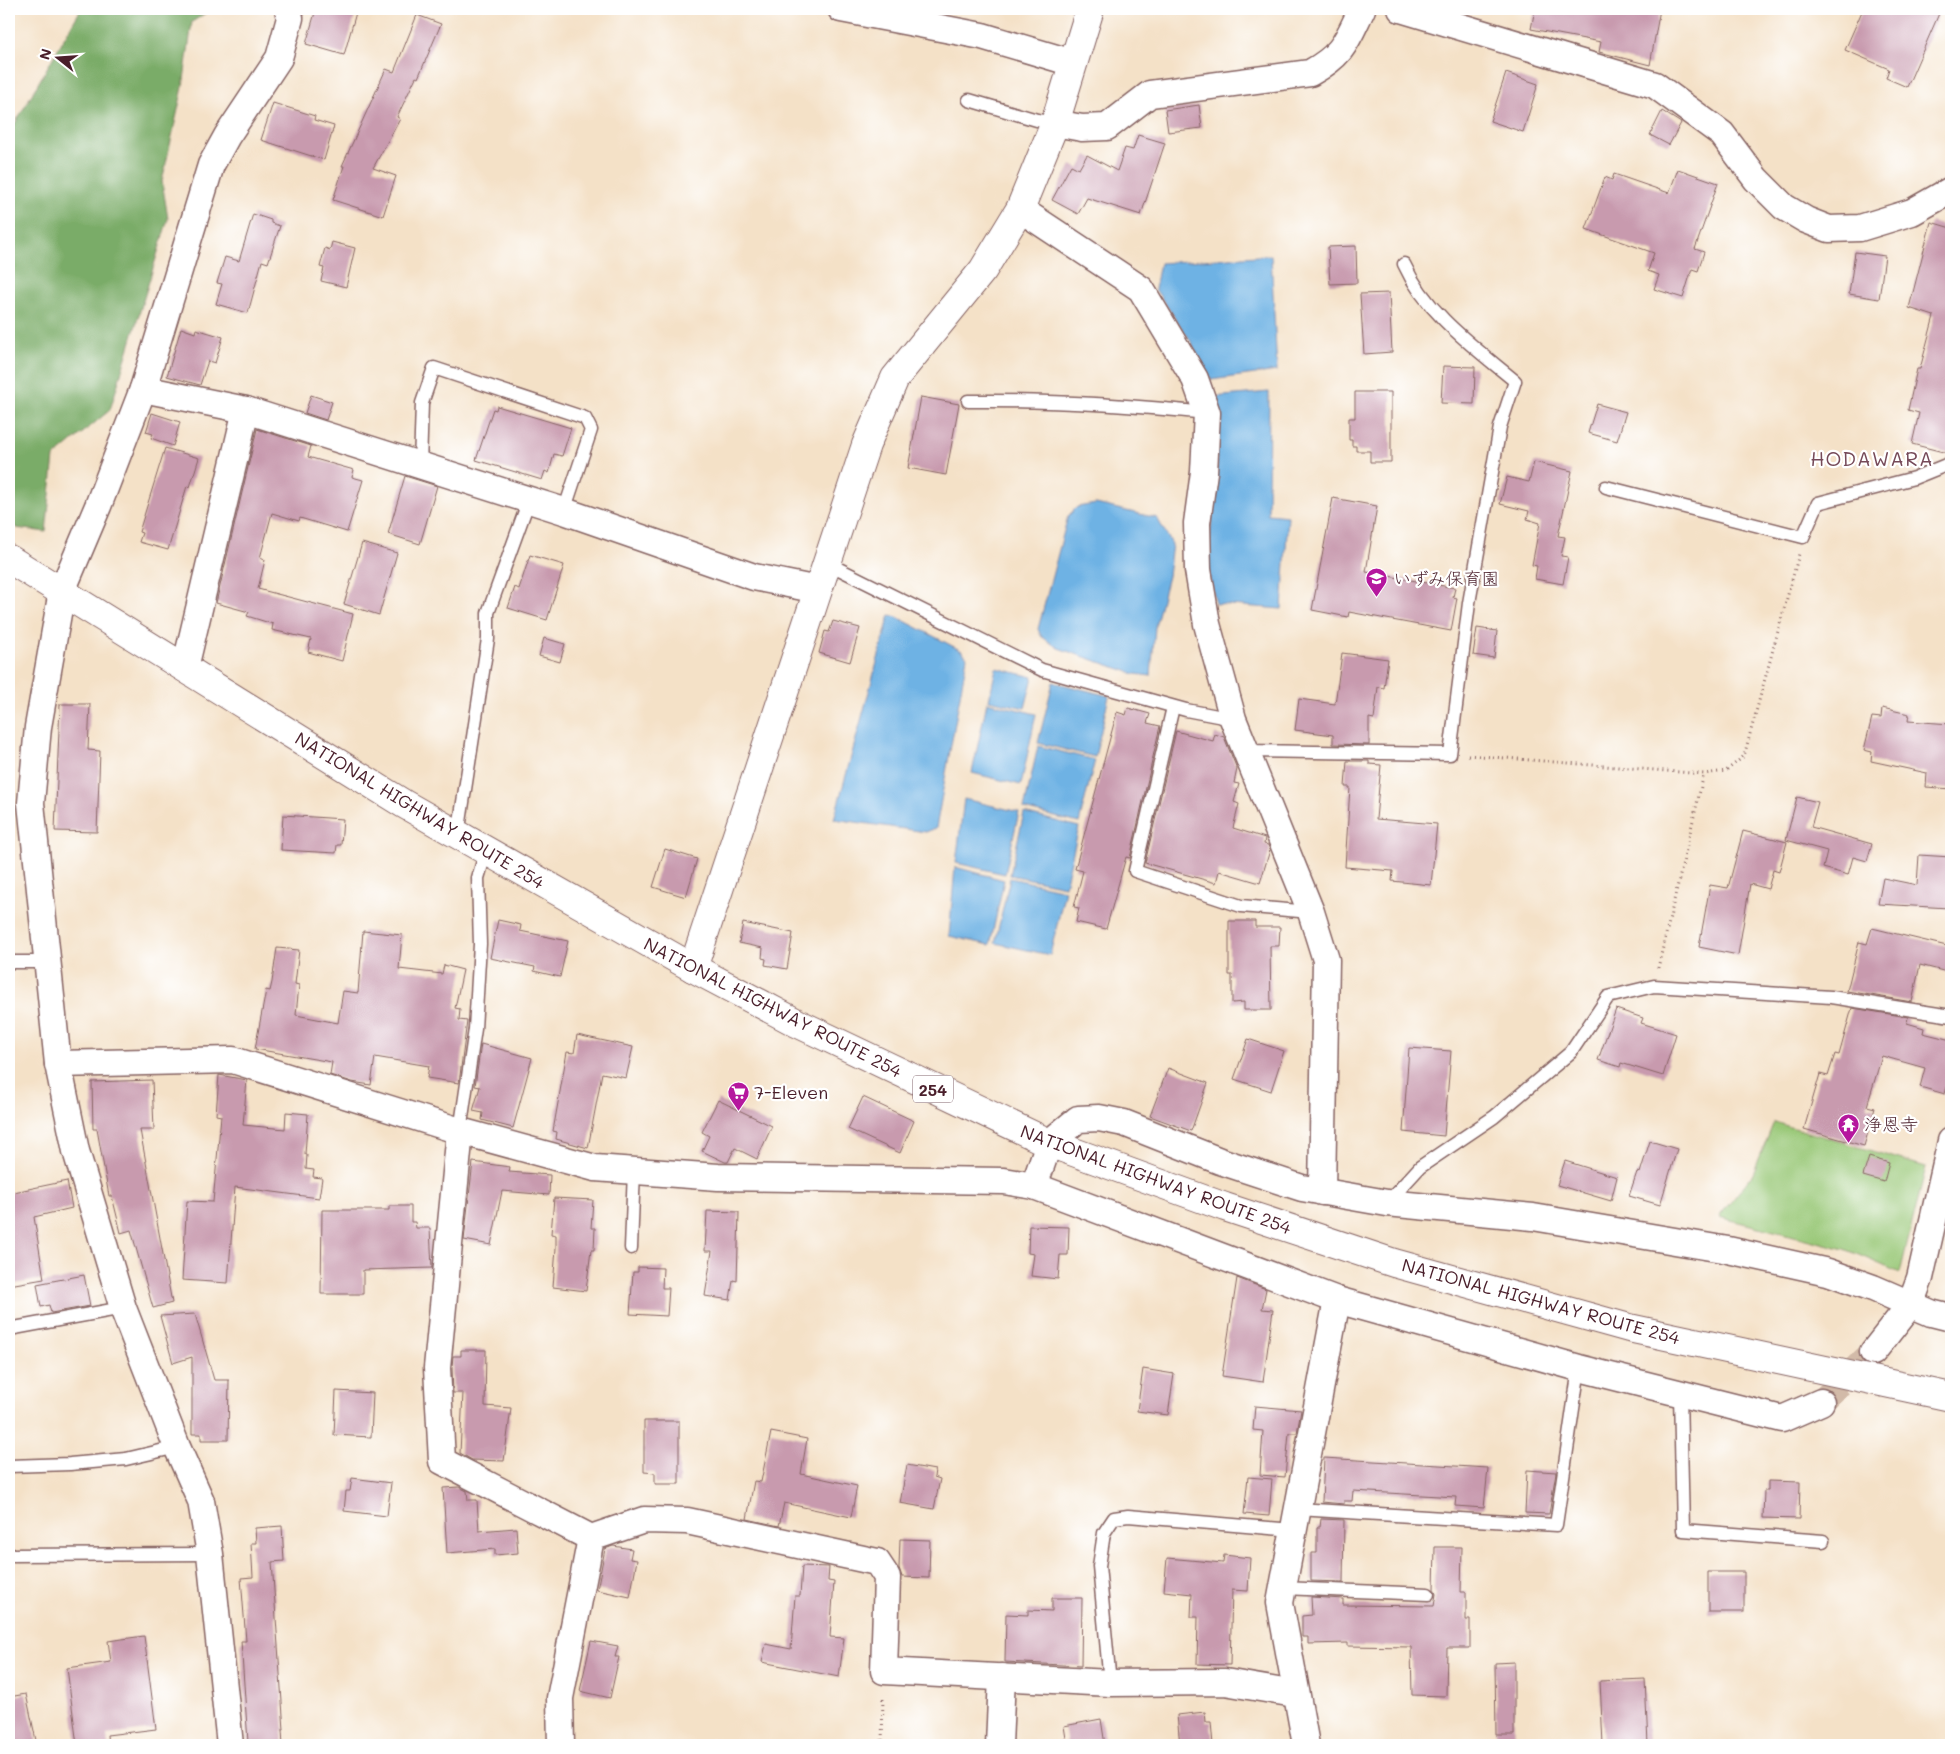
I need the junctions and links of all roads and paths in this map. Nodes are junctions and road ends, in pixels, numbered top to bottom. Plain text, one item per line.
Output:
1 (288, 9) edge
2 (841, 9) edge
3 (1090, 9) edge
4 (1362, 9) edge
5 (1401, 9) edge
6 (1073, 63) junction
7 (969, 100) dead end
8 (1055, 123) junction
9 (1951, 190) edge
10 (1020, 209) junction
11 (1404, 264) dead end
12 (143, 389) junction
13 (968, 401) dead end
14 (246, 410) junction
15 (1207, 413) junction
16 (1951, 463) edge
17 (420, 466) junction
18 (1606, 487) dead end
19 (529, 500) junction
20 (564, 511) junction
21 (1803, 537) junction
22 (9, 559) edge
23 (827, 563) junction
24 (818, 590) junction
25 (62, 591) junction
26 (185, 668) junction
27 (1173, 706) junction
28 (1232, 719) junction
29 (1247, 751) junction
30 (1450, 754) junction
31 (1704, 774) junction
32 (458, 835) junction
33 (486, 851) junction
34 (1311, 912) junction
35 (9, 962) edge
36 (48, 962) junction
37 (692, 968) junction
38 (1654, 986) junction
39 (1951, 1016) edge
40 (58, 1064) junction
41 (460, 1130) junction
42 (1951, 1142) edge
43 (1048, 1143) junction
44 (634, 1170) junction
45 (1034, 1186) junction
46 (1322, 1192) junction
47 (1388, 1203) junction
48 (1944, 1207) edge
49 (631, 1248) dead end
50 (1338, 1300) junction
51 (1910, 1305) junction
52 (123, 1308) junction
53 (1951, 1318) edge
54 (9, 1328) edge
55 (1872, 1352) tunnel mouth
56 (1580, 1368) junction
57 (1680, 1394) junction
58 (1951, 1397) edge
59 (1821, 1402) tunnel mouth
60 (177, 1447) junction
61 (9, 1466) edge
62 (1296, 1520) junction
63 (591, 1538) junction
64 (1823, 1541) dead end
65 (210, 1554) junction
66 (9, 1555) edge
67 (1282, 1588) junction
68 (1428, 1594) dead end
69 (884, 1671) junction
70 (1002, 1677) junction
71 (1110, 1683) junction
72 (1295, 1694) junction
73 (230, 1745) edge
74 (561, 1745) edge
75 (882, 1745) edge
76 (999, 1745) edge
77 (1306, 1745) edge

1 - 12 street
2 - 6 street
3 - 6 main road
4 - 8 street
5 - 9 street
6 - 8 main road
7 - 8 lane
8 - 10 main road
10 - 15 street
10 - 23 main road
11 - 30 lane
12 - 14 street
12 - 25 street
13 - 15 lane
14 - 17 street
14 - 26 street
15 - 28 street
16 - 21 lane
17 - 19 street
17 - 20 lane
18 - 21 lane
19 - 20 street
19 - 32 lane
20 - 24 street
21 - 31 path
22 - 25 main road, NATIONAL HIGHWAY ROUTE 254 / 254
23 - 24 main road
23 - 27 lane
24 - 37 main road
25 - 26 main road, NATIONAL HIGHWAY ROUTE 254 / 254
25 - 36 street
26 - 32 main road, NATIONAL HIGHWAY ROUTE 254 / 254
27 - 28 lane
27 - 34 lane
28 - 29 street
29 - 30 lane
29 - 34 street
30 - 31 path
31 - 38 path
32 - 33 main road, NATIONAL HIGHWAY ROUTE 254 / 254
33 - 37 main road, NATIONAL HIGHWAY ROUTE 254 / 254
33 - 41 lane
34 - 46 street
35 - 36 lane
36 - 40 street
37 - 43 main road, NATIONAL HIGHWAY ROUTE 254 / 254
38 - 39 lane
38 - 47 lane
40 - 41 street
40 - 52 street
41 - 44 street
41 - 63 street
42 - 48 street
43 - 45 street
43 - 46 street
43 - 58 main road, NATIONAL HIGHWAY ROUTE 254 / 254
44 - 45 street
44 - 49 lane
45 - 50 street
46 - 47 street
47 - 51 street
48 - 51 street
50 - 56 street
50 - 62 street
51 - 53 street
51 - 55 street
52 - 54 lane
52 - 60 street
56 - 57 street
56 - 62 lane
57 - 59 street
57 - 64 lane
60 - 61 lane
60 - 65 street
62 - 67 street
62 - 71 lane
63 - 69 street
63 - 74 street
65 - 66 lane
65 - 73 street
67 - 68 lane
67 - 72 street
69 - 70 street
69 - 75 path
70 - 71 street
70 - 76 street
71 - 72 street
72 - 77 street

